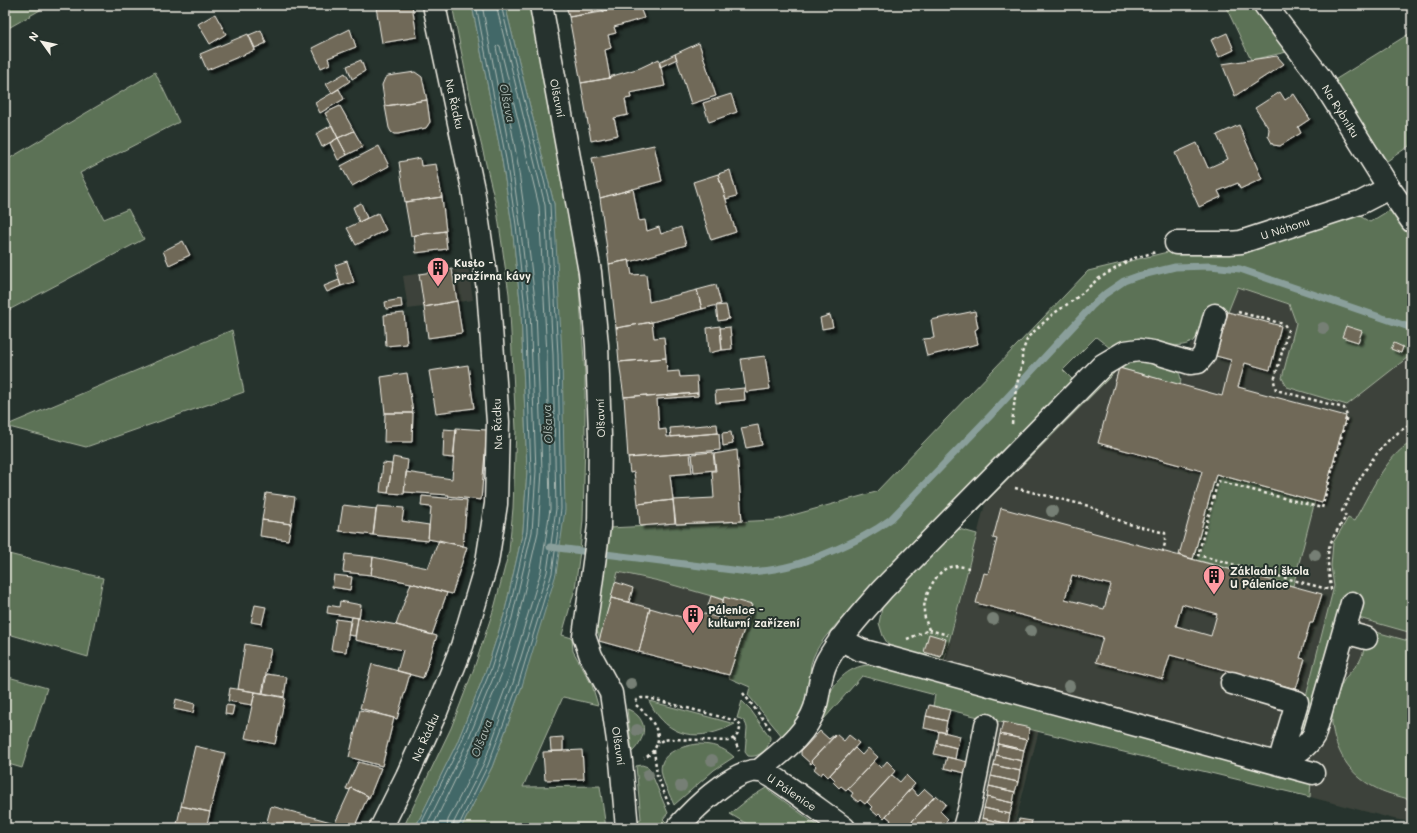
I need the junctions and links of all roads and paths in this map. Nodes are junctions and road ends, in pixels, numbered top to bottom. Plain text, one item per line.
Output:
1 (434, 5) edge
2 (541, 5) edge
3 (1265, 5) edge
4 (1389, 188) junction
5 (1412, 222) edge
6 (1176, 243) joint
7 (1215, 315) joint
8 (1412, 422) edge
9 (1011, 427) dead end
10 (997, 473) junction
11 (1163, 551) dead end
12 (968, 568) dead end
13 (1331, 590) junction
14 (1330, 596) dead end
15 (1352, 603) dead end
16 (929, 630) junction
17 (1344, 632) junction
18 (948, 635) dead end
19 (1366, 638) dead end
20 (840, 639) junction
21 (883, 657) junction
22 (1232, 683) dead end
23 (743, 693) dead end
24 (633, 702) dead end
25 (986, 725) dead end
26 (658, 742) dead end
27 (654, 749) dead end
28 (781, 752) junction
29 (1279, 763) junction
30 (759, 771) junction
31 (1313, 773) dead end
32 (679, 826) edge
33 (381, 828) edge
34 (628, 828) edge
35 (844, 828) edge
36 (964, 828) edge

1 - 33 street, Na Řádku
2 - 34 street, Olšavní
3 - 4 street, Na Rybníku
4 - 5 street, Na Rybníku
4 - 6 street, U Náhonu
6 - 9 path
7 - 10 street
7 - 13 path
8 - 13 path
10 - 11 path
10 - 20 street
12 - 16 path
13 - 14 path
15 - 17 street
16 - 18 path
16 - 21 path
17 - 19 street
17 - 29 street
20 - 21 street
20 - 28 street
21 - 29 street
22 - 29 street
23 - 28 path
24 - 26 path
25 - 36 street
27 - 32 path
28 - 30 street
29 - 31 street
30 - 32 street
30 - 35 street, U Pálenice

